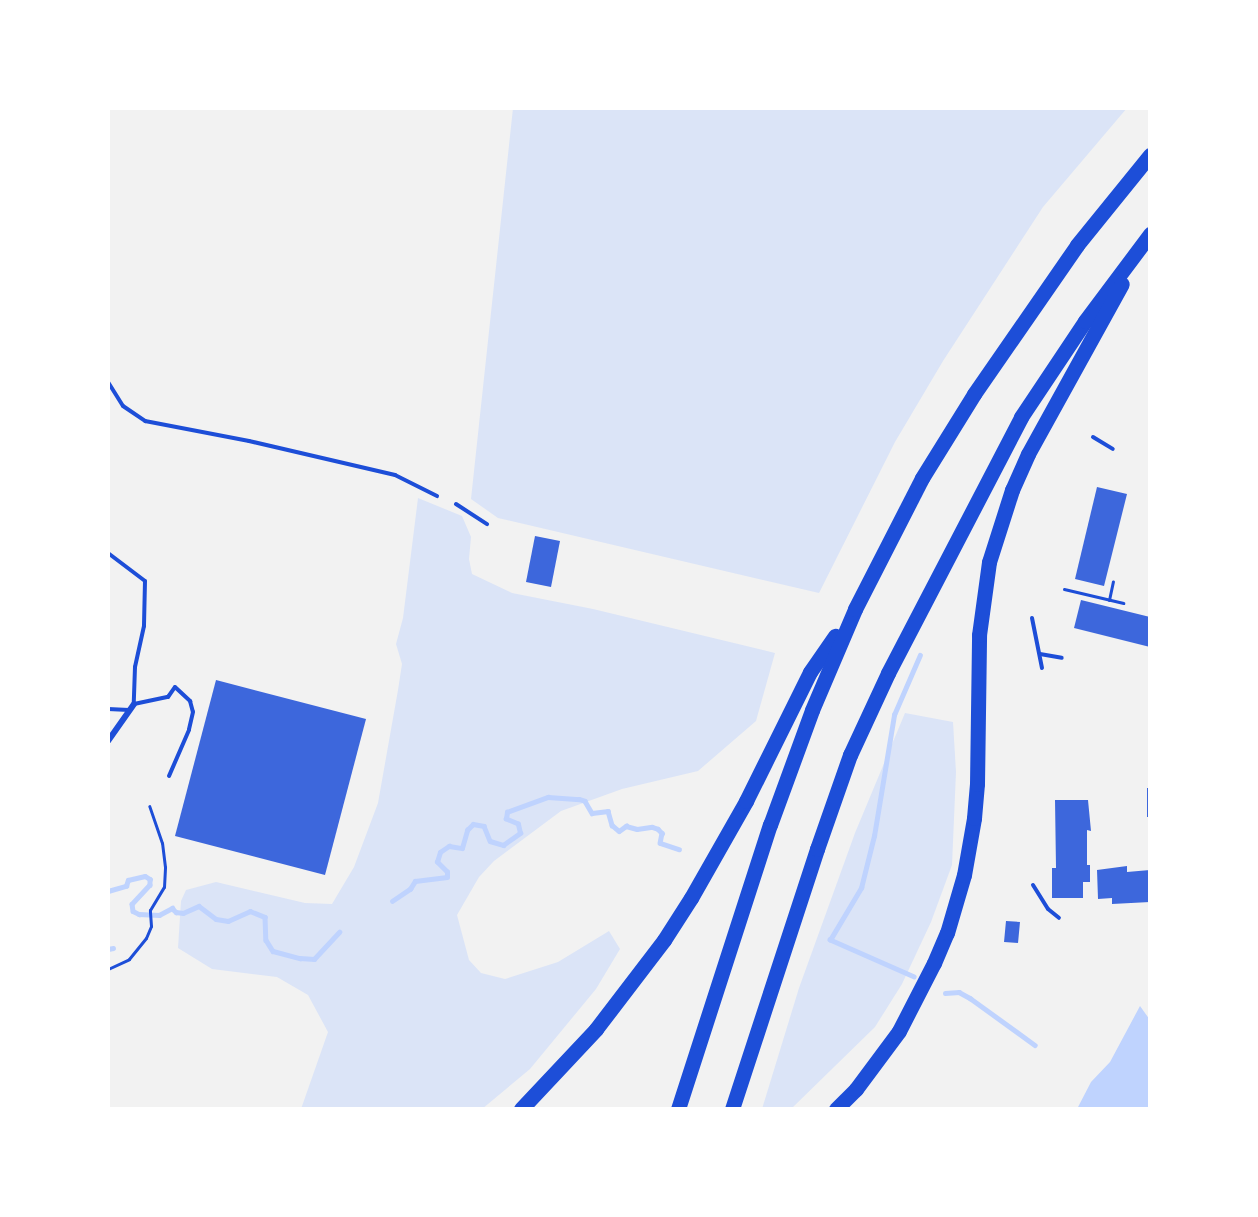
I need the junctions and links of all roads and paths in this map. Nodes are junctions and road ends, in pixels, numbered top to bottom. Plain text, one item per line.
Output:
1 (1150, 155) edge
2 (1150, 234) edge
3 (108, 382) edge
4 (1093, 437) dead end
5 (1113, 449) dead end
6 (438, 496) dead end
7 (456, 504) dead end
8 (488, 524) dead end
9 (108, 553) edge
10 (1113, 581) dead end
11 (1064, 589) dead end
12 (1109, 600) junction
13 (1123, 603) dead end
14 (855, 609) junction
15 (1032, 618) dead end
16 (1040, 654) junction
17 (1062, 658) dead end
18 (1042, 668) dead end
19 (131, 707) junction
20 (108, 709) edge
21 (108, 741) edge
22 (169, 776) dead end
23 (149, 806) dead end
24 (1033, 885) dead end
25 (1059, 918) dead end
26 (108, 969) edge
27 (521, 1109) edge
28 (678, 1109) edge
29 (732, 1109) edge
30 (836, 1109) edge

1 - 14 highway
2 - 29 highway
2 - 30 highway
3 - 6 lane
4 - 5 lane
7 - 8 lane
9 - 19 lane
10 - 12 path
11 - 12 path
12 - 13 path
14 - 27 highway
14 - 28 highway
15 - 16 lane
16 - 17 lane
16 - 18 lane
19 - 20 lane
19 - 21 street
19 - 22 lane
23 - 26 path
24 - 25 lane

